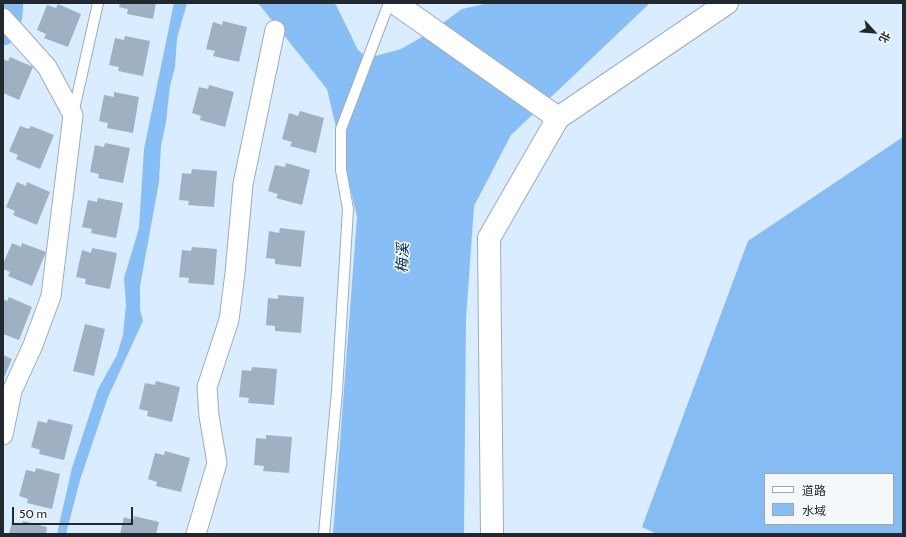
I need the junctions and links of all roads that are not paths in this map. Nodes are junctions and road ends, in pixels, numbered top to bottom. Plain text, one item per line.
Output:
1 (98, 3) edge
2 (727, 3) edge
3 (395, 4) edge
4 (3, 18) edge
5 (275, 30) dead end
6 (73, 115) junction
7 (558, 118) junction
8 (3, 434) edge
9 (196, 534) edge
10 (324, 534) edge
11 (492, 534) edge

1 - 6 lane
2 - 7 main road
3 - 7 main road
3 - 10 lane
4 - 6 street
5 - 9 street
6 - 8 street
7 - 11 main road

